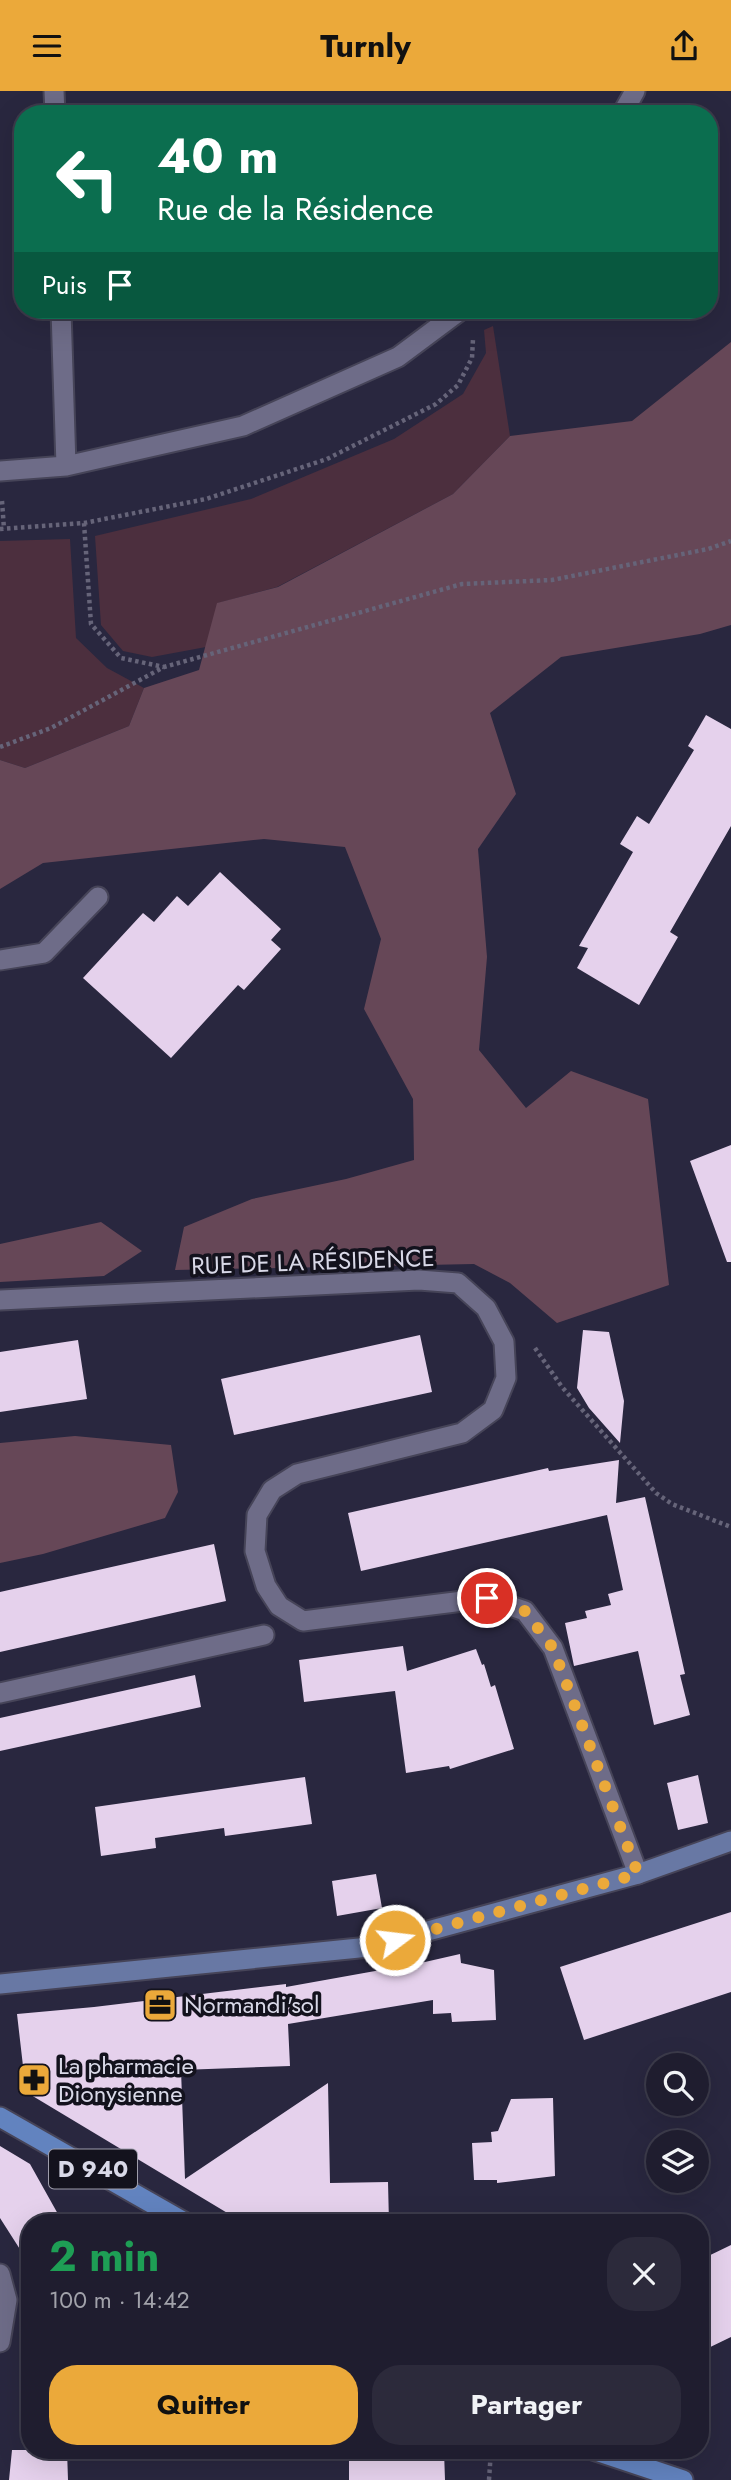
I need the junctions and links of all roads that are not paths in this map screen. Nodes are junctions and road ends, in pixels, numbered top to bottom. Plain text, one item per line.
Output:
1 (61, 319) edge
2 (449, 319) edge
3 (66, 465) junction
4 (0, 471) edge
5 (98, 897) dead end
6 (0, 960) edge
7 (0, 1300) edge
8 (264, 1635) dead end
9 (0, 1693) edge
10 (731, 1841) edge
11 (638, 1874) junction
12 (0, 1984) edge
13 (0, 2117) edge
14 (170, 2214) edge
15 (0, 2274) edge
16 (0, 2342) edge
17 (620, 2459) edge
18 (683, 2480) edge

1 - 3 street
2 - 3 street
3 - 4 street
5 - 6 street
7 - 11 street, RUE DE LA RÉSIDENCE
8 - 9 street
10 - 11 main road
11 - 12 main road
13 - 14 main road, D 940
15 - 16 street
17 - 18 main road

